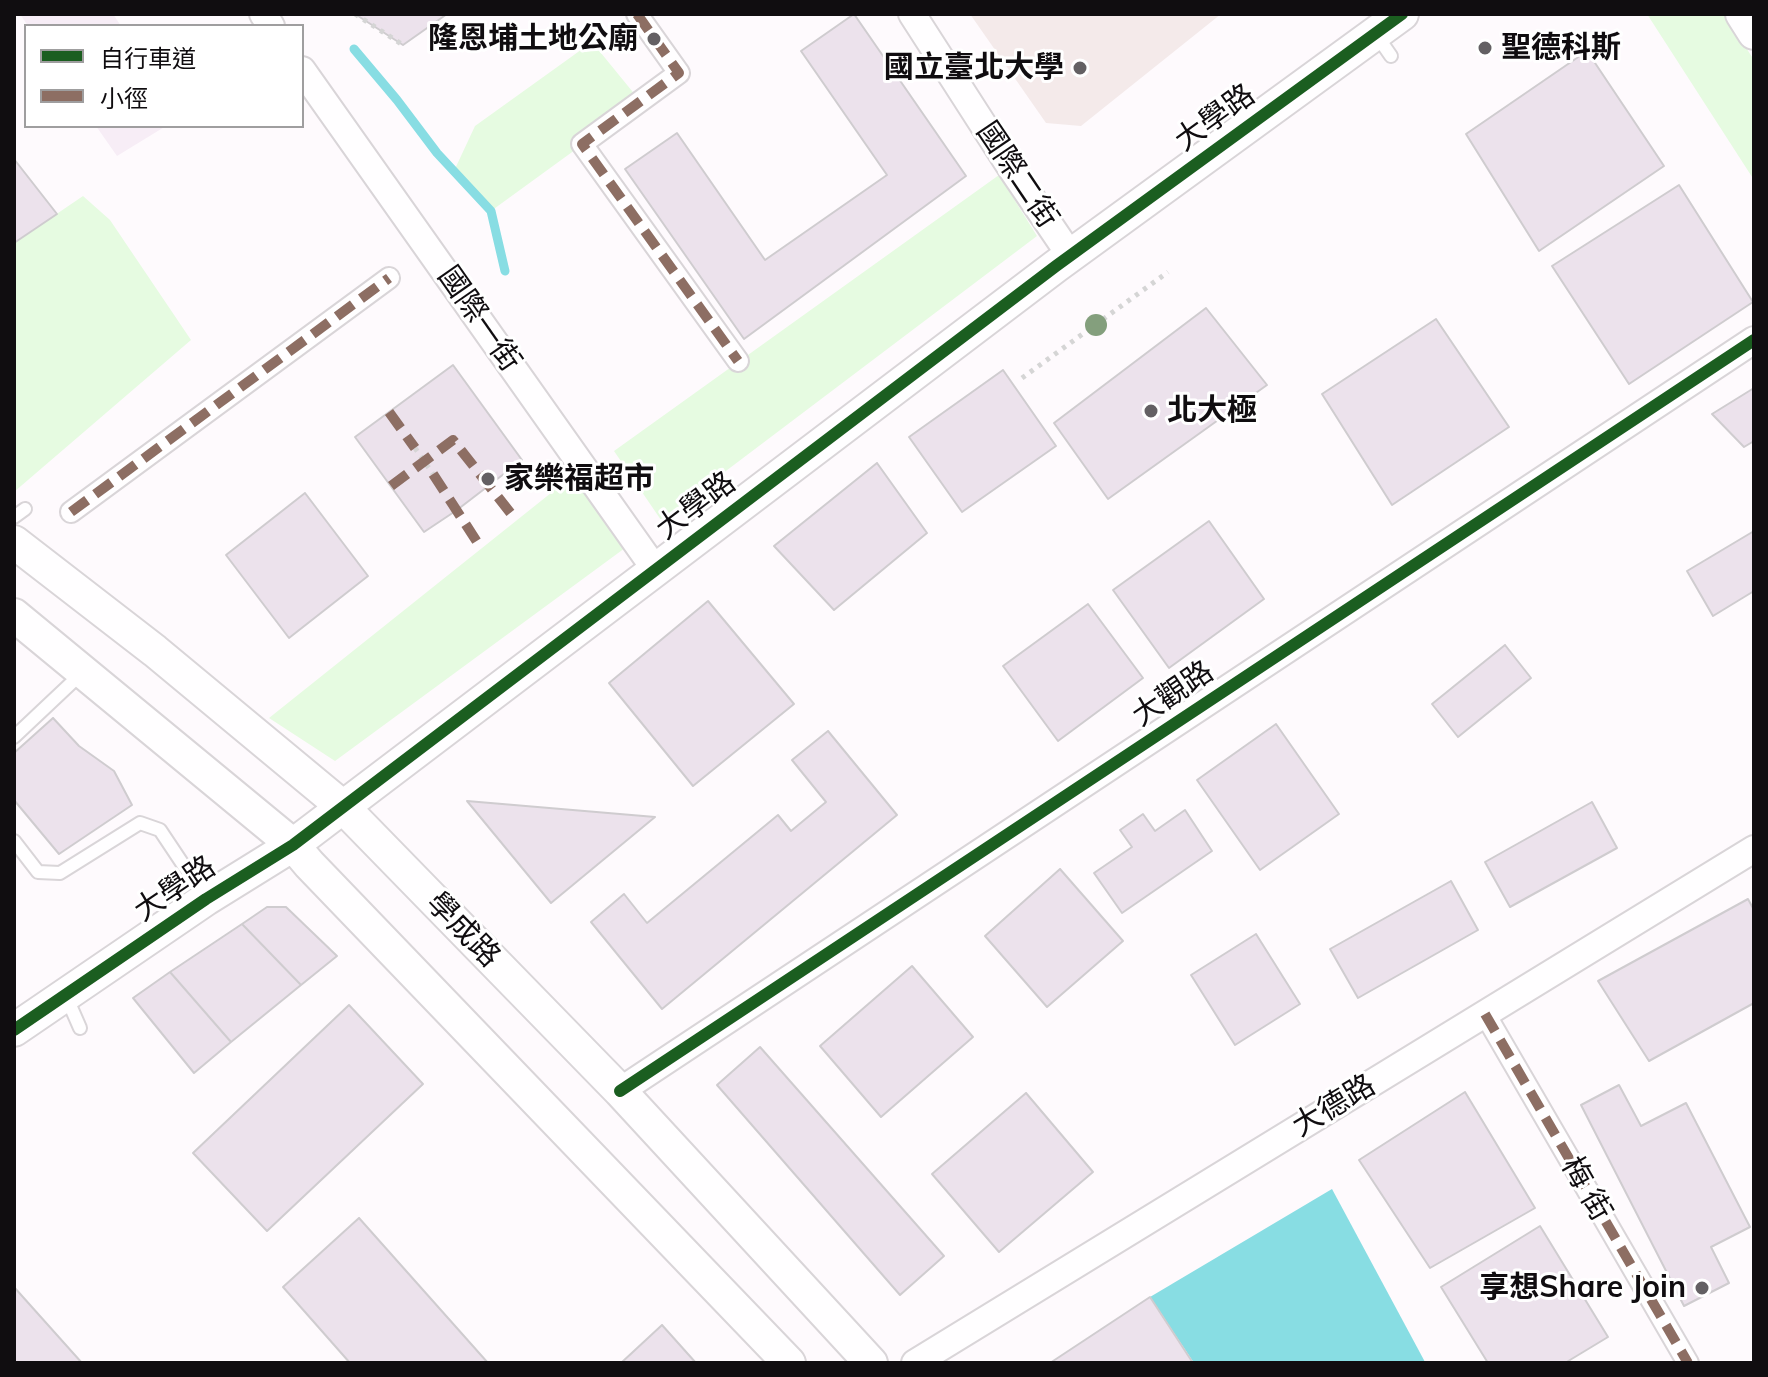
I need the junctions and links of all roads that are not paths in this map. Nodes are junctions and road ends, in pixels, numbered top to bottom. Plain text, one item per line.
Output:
1 (637, 14) edge
2 (912, 14) edge
3 (1402, 14) edge
4 (1742, 14) edge
5 (1754, 33) edge
6 (304, 73) edge
7 (1070, 255) junction
8 (389, 278) dead end
9 (1754, 340) edge
10 (738, 361) dead end
11 (25, 509) dead end
12 (71, 512) dead end
13 (14, 517) edge
14 (14, 542) edge
15 (655, 569) junction
16 (14, 615) edge
17 (83, 672) junction
18 (14, 737) edge
19 (343, 807) junction
20 (14, 841) edge
21 (293, 845) junction
22 (1754, 849) edge
23 (206, 899) junction
24 (66, 996) junction
25 (1485, 1014) junction
26 (80, 1028) dead end
27 (14, 1030) edge
28 (620, 1091) junction
29 (789, 1363) edge
30 (871, 1363) edge
31 (915, 1363) edge
32 (1688, 1363) edge

1 - 10 street
2 - 7 street, 國際二街
3 - 7 street, 大學路
4 - 5 street
6 - 15 street, 國際一街
7 - 15 street, 大學路
8 - 12 street
9 - 28 street, 大觀路
11 - 13 lane
14 - 19 street, 學成路
15 - 19 street, 大學路
16 - 17 street
17 - 18 lane
17 - 21 street
19 - 21 street, 大學路
19 - 28 street, 學成路
20 - 23 lane
21 - 23 street, 大學路
21 - 29 street
22 - 25 street, 大德路
23 - 24 street, 大學路
24 - 26 lane
24 - 27 street, 大學路
25 - 31 street, 大德路
25 - 32 street, 梅 街
28 - 30 street, 學成路

